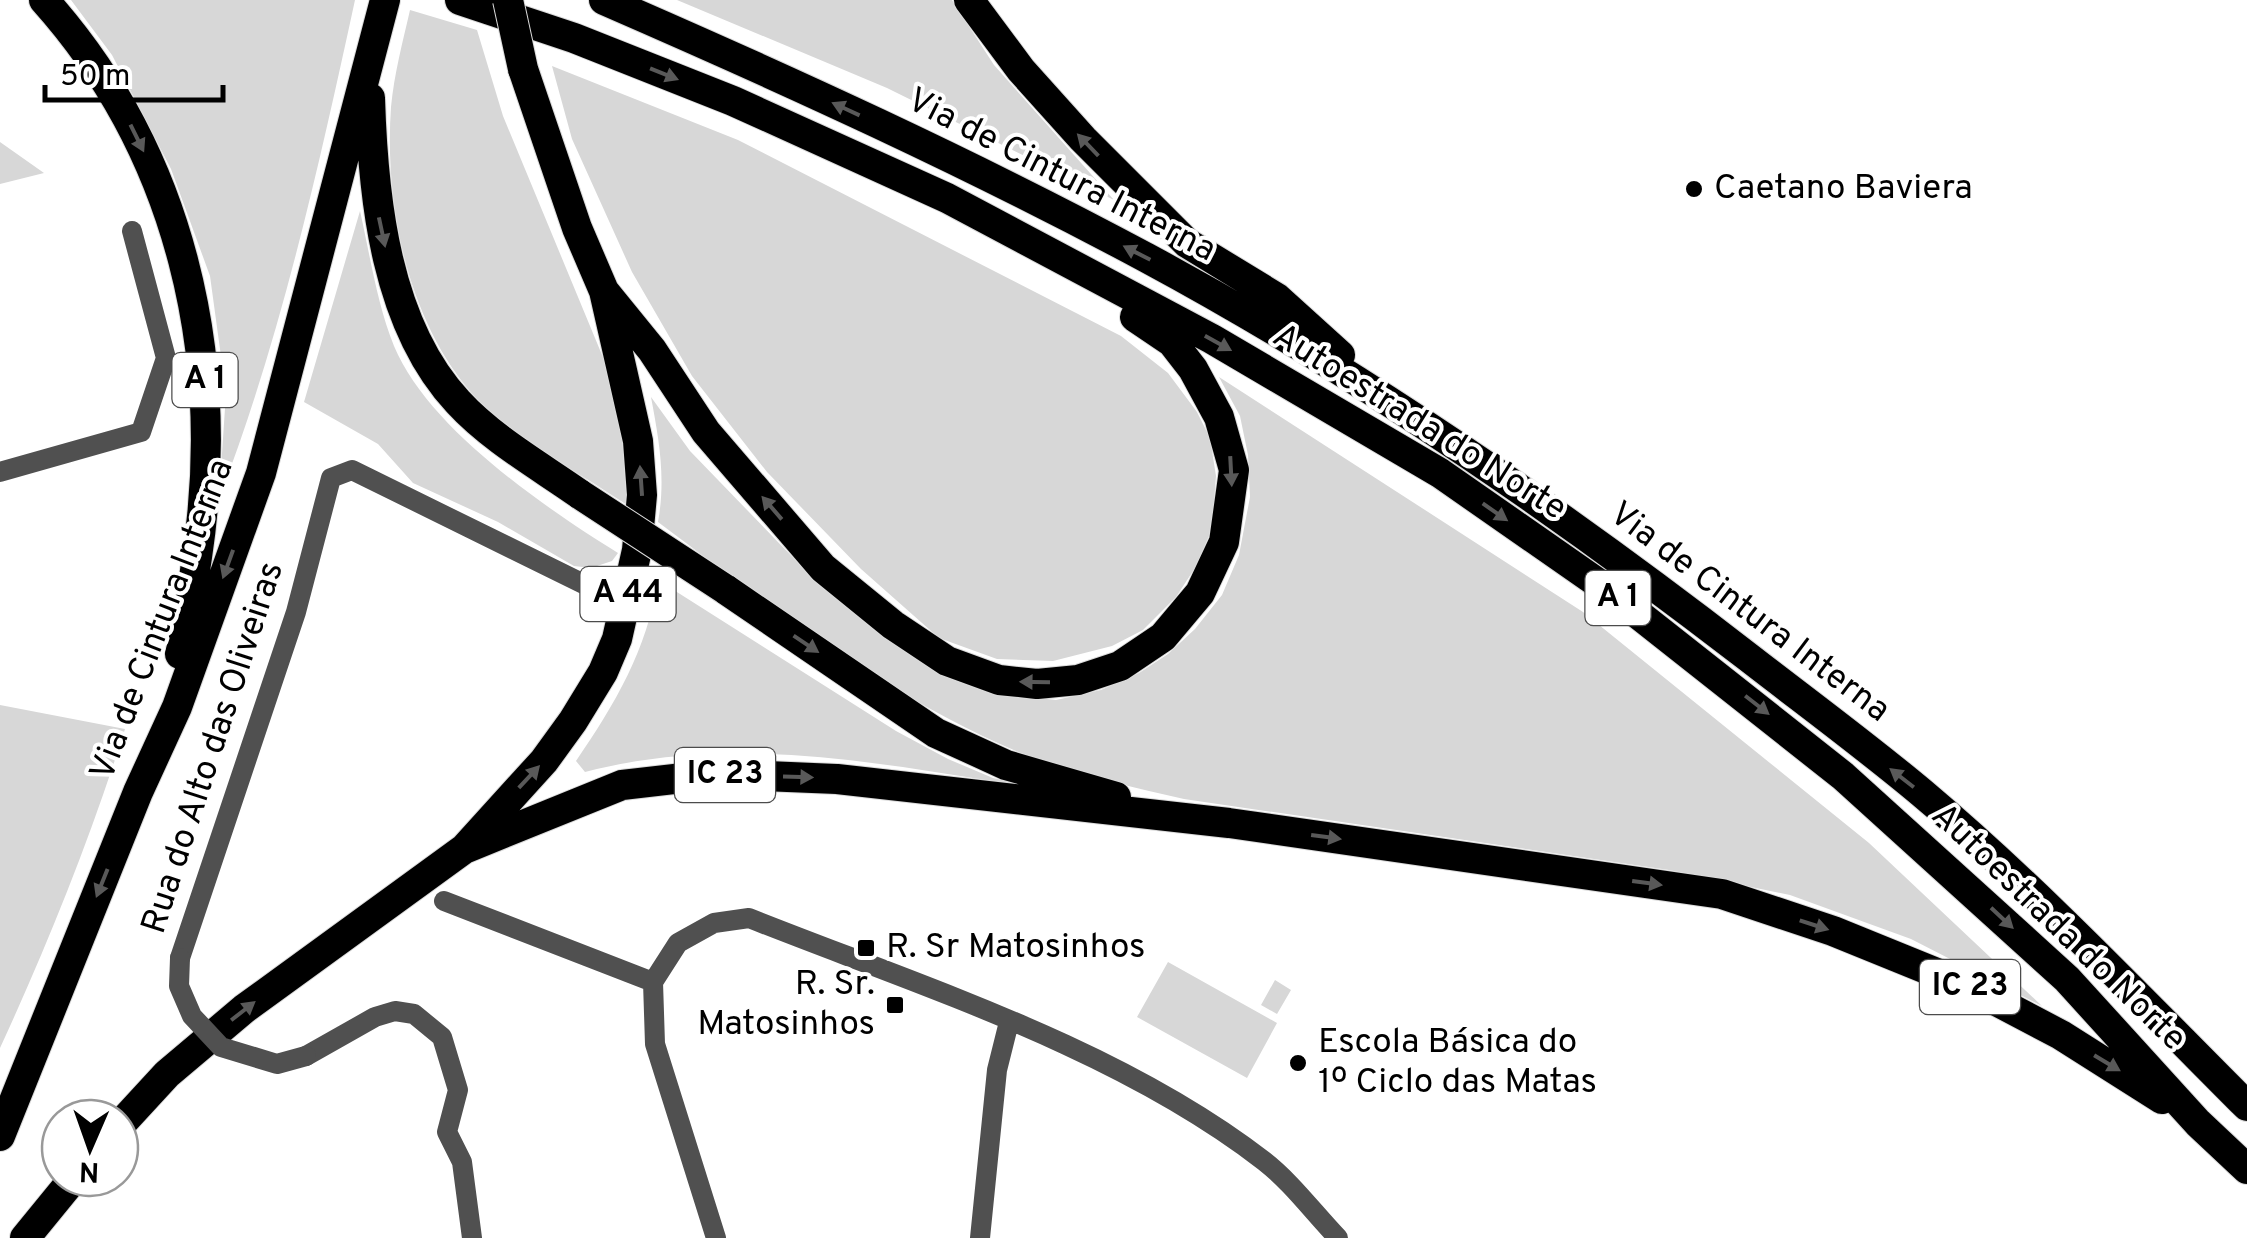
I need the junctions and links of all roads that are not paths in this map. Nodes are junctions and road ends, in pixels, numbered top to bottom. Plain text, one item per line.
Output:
1 (44, 0) edge
2 (385, 0) edge
3 (460, 0) edge
4 (508, 0) edge
5 (604, 0) edge
6 (969, 0) edge
7 (373, 46) junction
8 (947, 198) junction
9 (132, 231) dead end
10 (604, 292) junction
11 (1402, 410) junction
12 (0, 472) edge
13 (604, 594) dead end
14 (138, 792) junction
15 (1229, 823) junction
16 (464, 849) junction
17 (444, 901) dead end
18 (653, 982) junction
19 (1009, 1022) junction
20 (140, 1103) edge
21 (2247, 1106) edge
22 (2198, 1123) junction
23 (0, 1136) edge
24 (2247, 1169) edge
25 (58, 1198) edge
26 (25, 1238) edge
27 (472, 1238) edge
28 (716, 1238) edge
29 (980, 1238) edge
30 (1336, 1238) edge

1 -> 14 highway, A 1
2 - 7 highway, Via de Cintura Interna
3 -> 8 highway, Autoestrada do Norte / A 1
4 - 10 highway, A 44, bridge
11 -> 5 highway, Via de Cintura Interna / A 1
11 -> 6 highway
7 -> 14 highway, Via de Cintura Interna
7 -> 15 highway, bridge
8 -> 10 highway, A 1
8 -> 22 highway, Autoestrada do Norte / A 1
9 - 12 street
16 -> 10 highway, A 44
21 -> 11 highway, Via de Cintura Interna / A 1
13 - 27 street, Rua do Alto das Oliveiras, bridge
14 -> 23 highway, Via de Cintura Interna
16 -> 15 highway, IC 23
15 -> 22 highway, IC 23
20 -> 16 highway, A 44
17 - 18 street
18 - 19 street
18 - 28 street
19 - 29 street
19 - 30 street
22 - 24 highway, A 1
25 - 26 highway

